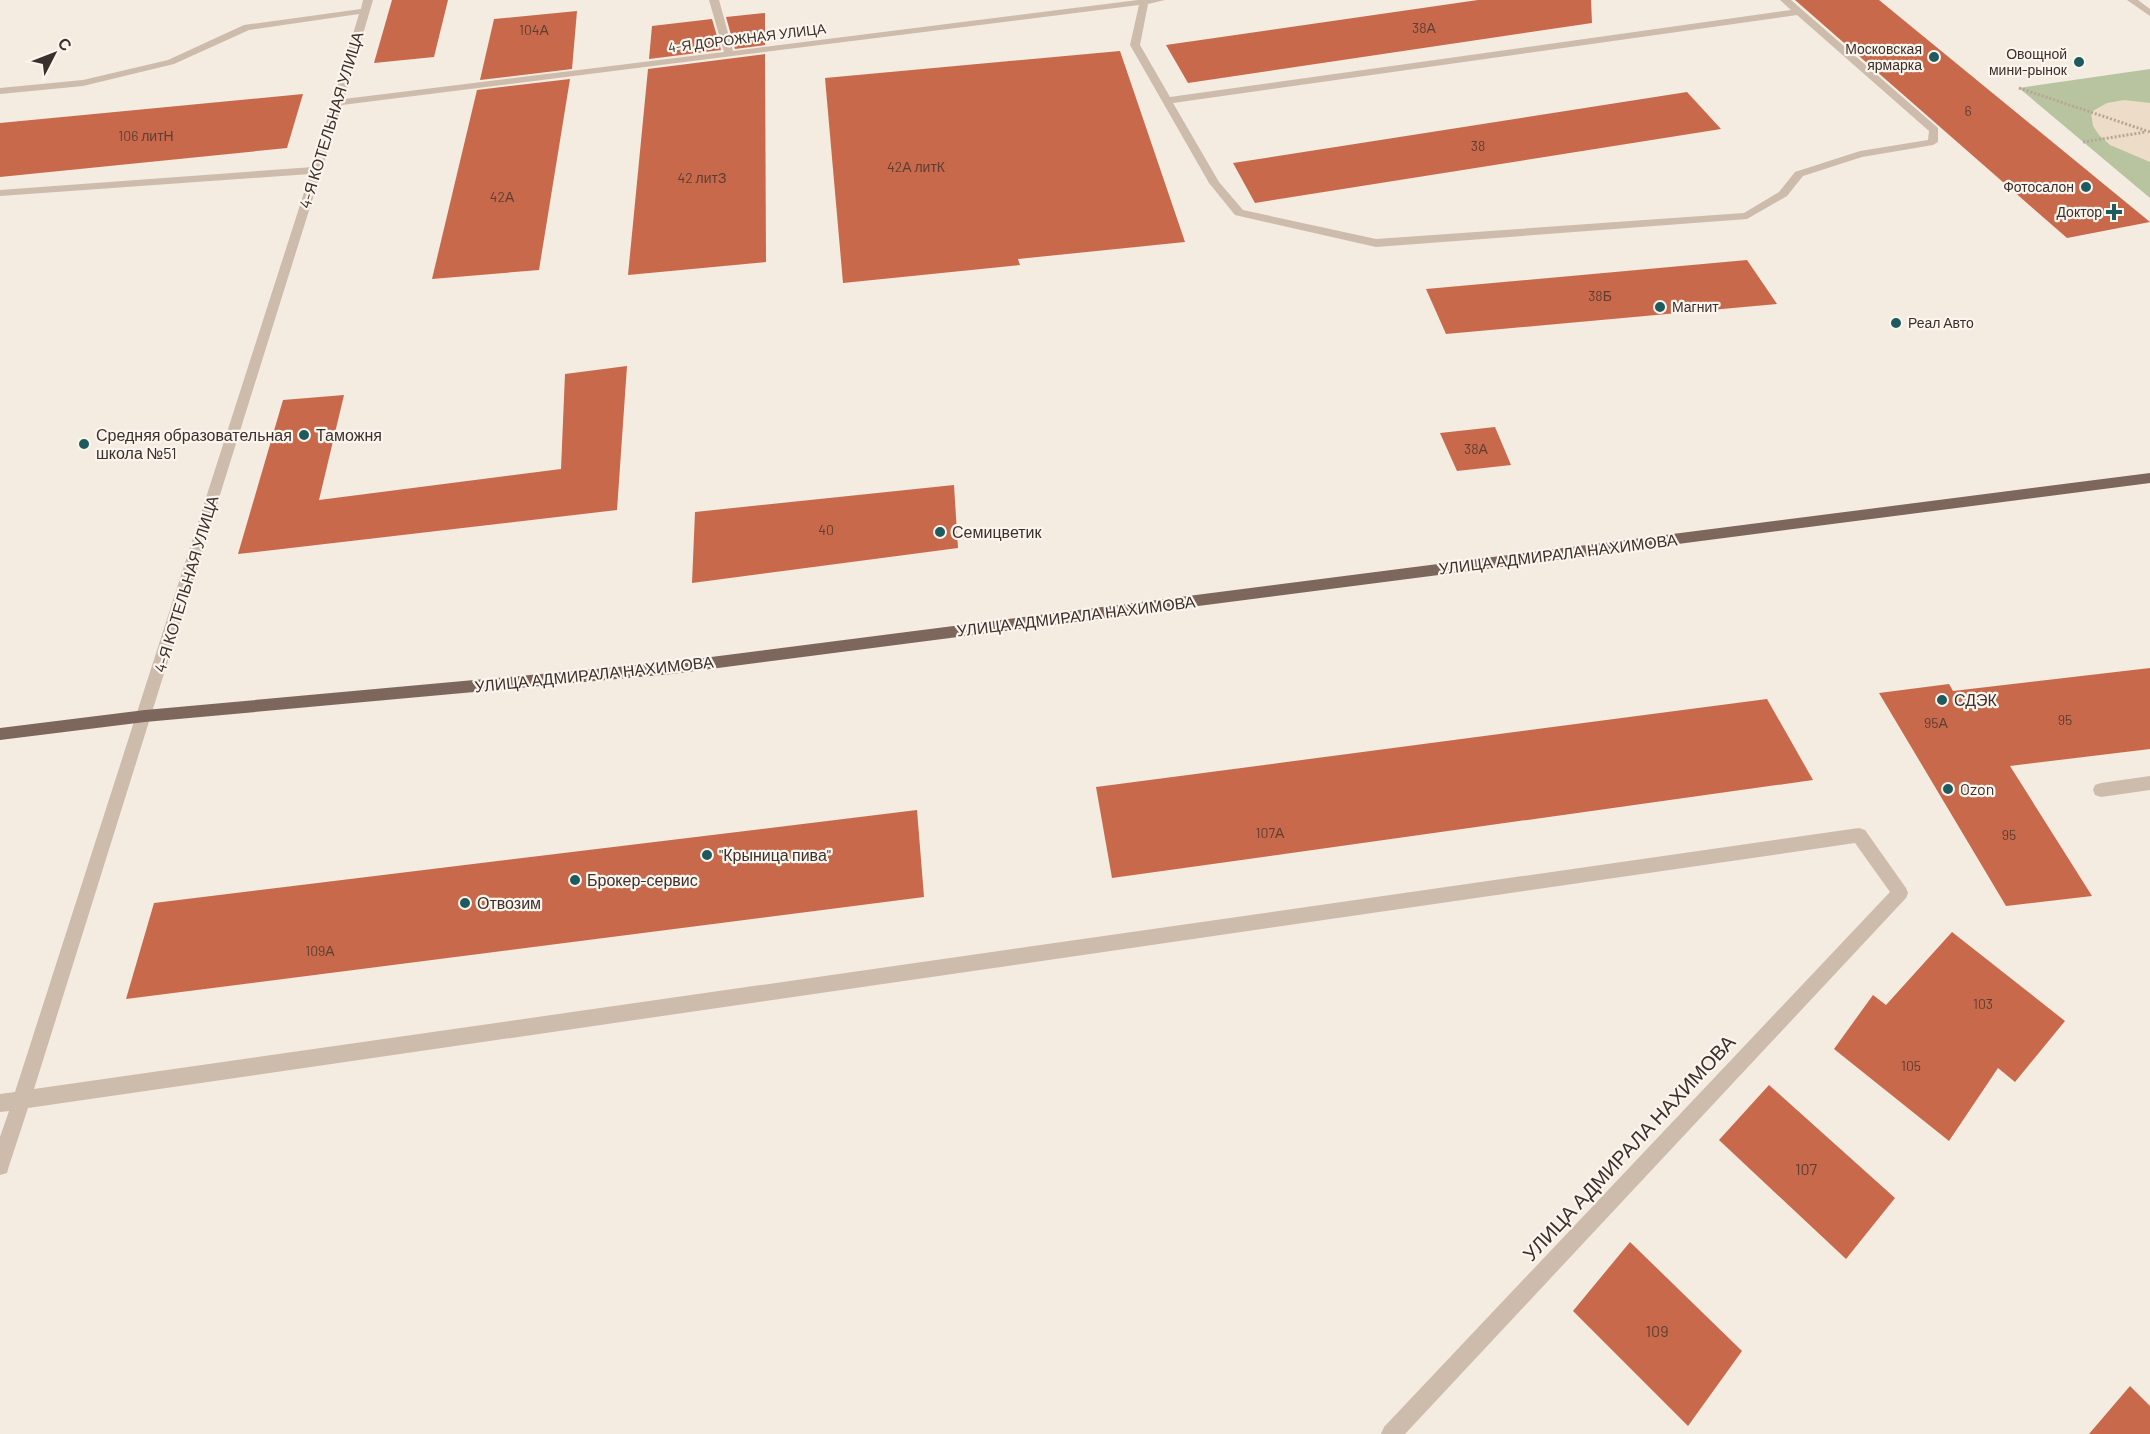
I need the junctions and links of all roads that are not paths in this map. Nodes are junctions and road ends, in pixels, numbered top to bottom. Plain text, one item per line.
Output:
1 (368, 0) edge
2 (714, 0) edge
3 (1160, 0) edge
4 (1785, 0) edge
5 (2132, 0) edge
6 (1144, 2) junction
7 (364, 11) junction
8 (1799, 12) junction
9 (2150, 13) edge
10 (729, 54) junction
11 (0, 91) edge
12 (1166, 101) junction
13 (338, 103) junction
14 (317, 170) junction
15 (0, 193) edge
16 (2150, 478) edge
17 (145, 716) junction
18 (0, 734) edge
19 (2150, 783) edge
20 (2101, 790) dead end
21 (23, 1100) junction
22 (0, 1103) edge
23 (0, 1166) edge
24 (1391, 1434) edge

1 - 7 street, 4-Я КОТЕЛЬНАЯ УЛИЦА
2 - 10 street
3 - 6 street, 4-Я ДОРОЖНАЯ УЛИЦА
4 - 8 street
5 - 9 street
6 - 10 street, 4-Я ДОРОЖНАЯ УЛИЦА
6 - 12 street
7 - 11 street
7 - 13 street, 4-Я КОТЕЛЬНАЯ УЛИЦА
8 - 12 street
8 - 12 street
10 - 13 street, 4-Я ДОРОЖНАЯ УЛИЦА
13 - 14 street, 4-Я КОТЕЛЬНАЯ УЛИЦА
14 - 15 street
14 - 17 street, 4-Я КОТЕЛЬНАЯ УЛИЦА
16 - 17 main road, УЛИЦА АДМИРАЛА НАХИМОВА
17 - 18 main road, УЛИЦА АДМИРАЛА НАХИМОВА
17 - 21 street, 4-Я КОТЕЛЬНАЯ УЛИЦА
19 - 20 street
21 - 22 street
21 - 23 street, 4-Я КОТЕЛЬНАЯ УЛИЦА
21 - 24 street, УЛИЦА АДМИРАЛА НАХИМОВА

